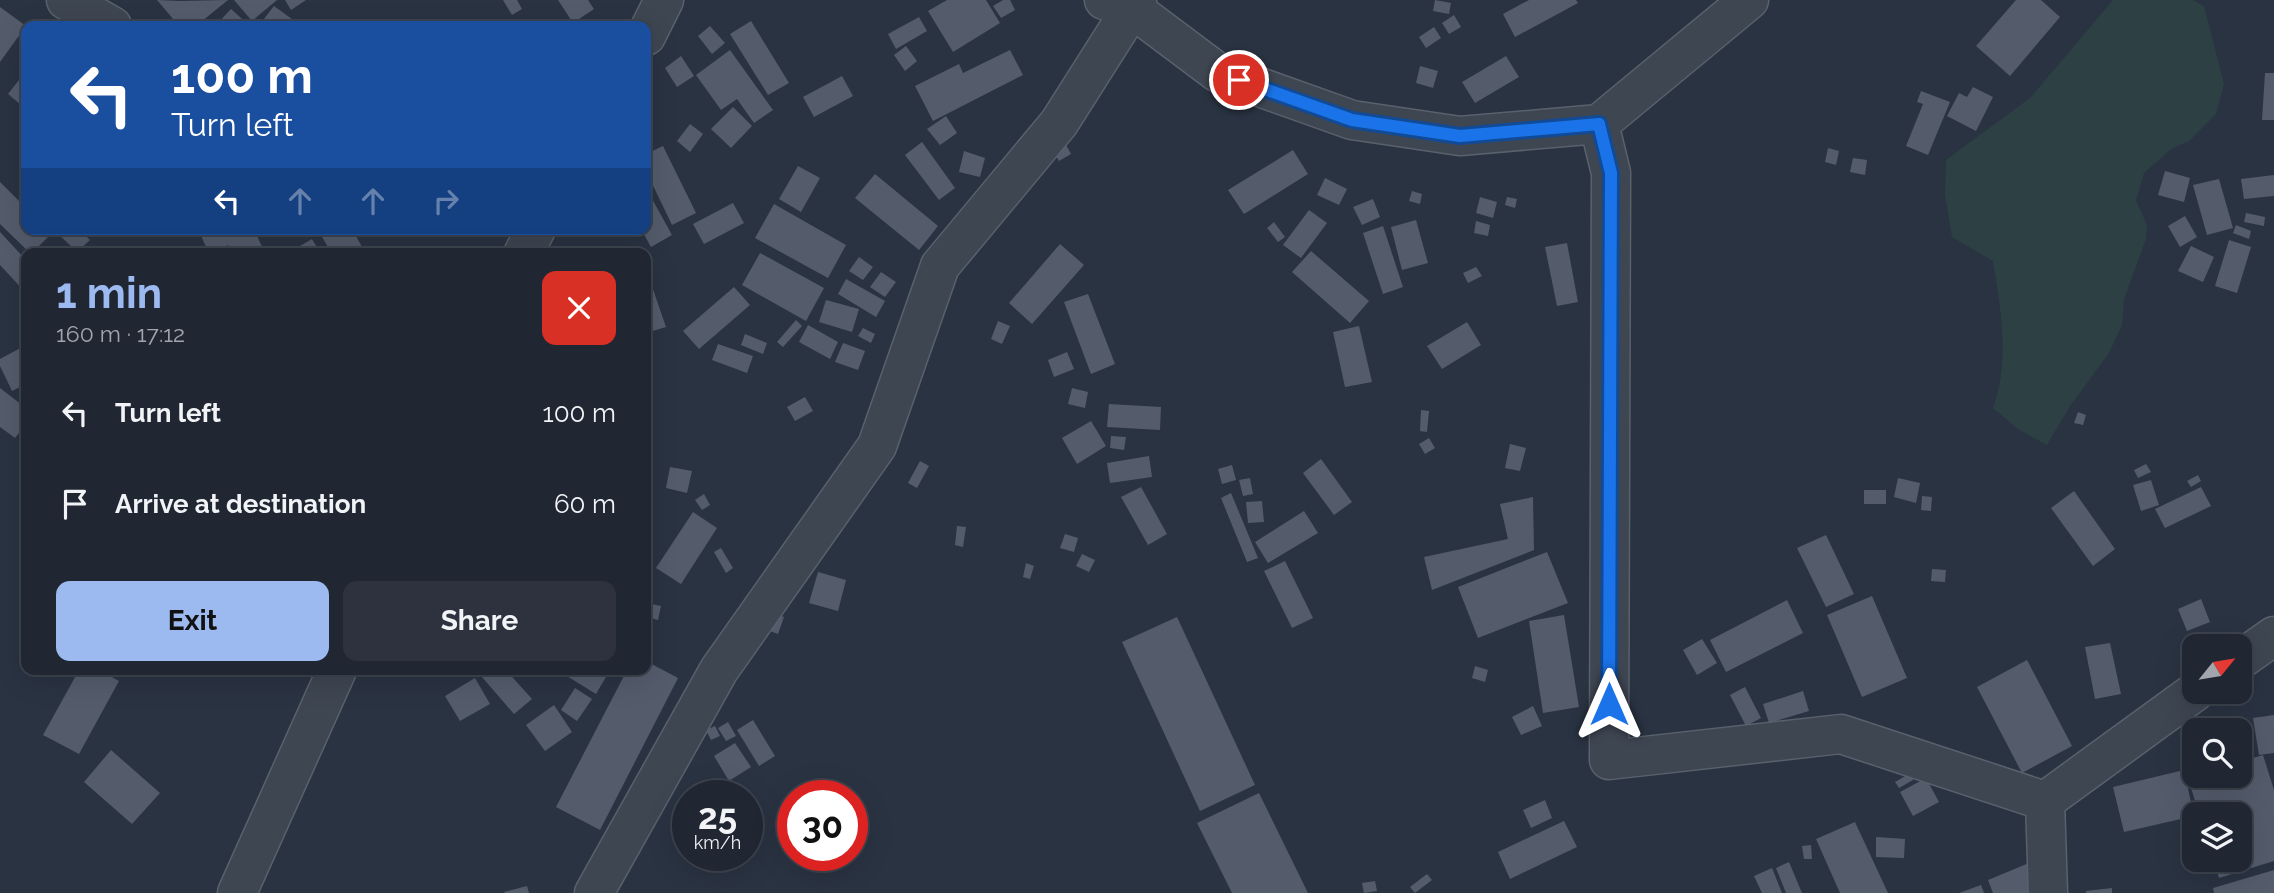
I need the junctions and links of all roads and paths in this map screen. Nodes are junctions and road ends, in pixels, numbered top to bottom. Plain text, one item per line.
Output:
1 (66, 0) edge
2 (664, 0) edge
3 (1749, 0) edge
4 (1125, 3) edge
5 (103, 21) edge
6 (651, 26) edge
7 (1599, 124) junction
8 (2274, 636) edge
9 (2252, 652) edge
10 (335, 675) edge
11 (2182, 701) edge
12 (2045, 801) junction
13 (237, 893) edge
14 (594, 893) edge
15 (2048, 893) edge

1 - 5 street
2 - 6 street
3 - 7 street
4 - 7 street
4 - 14 street
7 - 12 street
8 - 9 street
10 - 13 street
11 - 12 street
12 - 15 street

